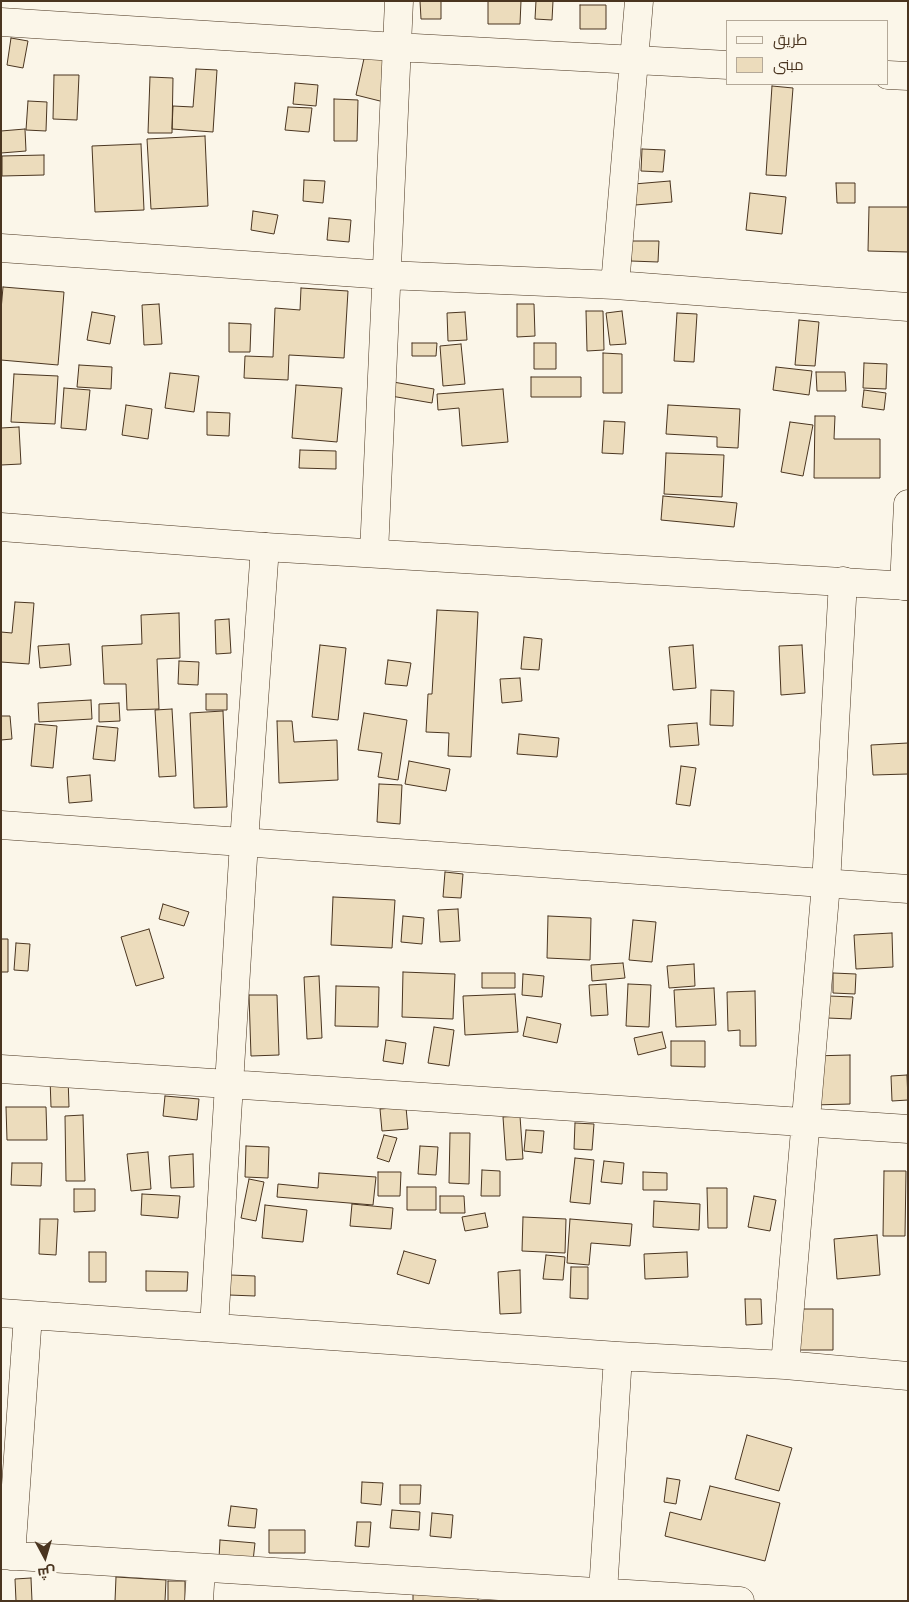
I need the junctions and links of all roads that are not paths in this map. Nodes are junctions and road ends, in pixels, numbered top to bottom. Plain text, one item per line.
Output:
1 (399, 1) edge
2 (639, 1) edge
3 (1, 22) edge
4 (396, 48) junction
5 (635, 60) junction
6 (726, 65) edge
7 (889, 75) edge
8 (908, 76) edge
9 (1, 248) edge
10 (387, 275) junction
11 (615, 286) junction
12 (908, 307) edge
13 (908, 504) edge
14 (1, 527) edge
15 (265, 547) junction
16 (374, 553) junction
17 (843, 581) junction
18 (906, 586) edge
19 (1, 825) edge
20 (244, 842) junction
21 (826, 884) junction
22 (908, 889) edge
23 (1, 1069) edge
24 (228, 1083) junction
25 (805, 1123) junction
26 (908, 1129) edge
27 (1, 1313) edge
28 (28, 1315) junction
29 (214, 1327) junction
30 (618, 1356) junction
31 (785, 1365) junction
32 (908, 1376) edge
33 (6, 1556) edge
34 (201, 1568) junction
35 (384, 1590) edge
36 (603, 1592) junction
37 (199, 1601) edge
38 (740, 1601) edge

1 - 4 street
2 - 5 street
3 - 4 street
4 - 5 street
4 - 10 street
5 - 6 street
5 - 11 street
7 - 8 street
9 - 10 street
10 - 11 street
10 - 16 street
11 - 12 street
13 - 18 street
14 - 15 street
15 - 16 street
15 - 20 street
16 - 17 street
17 - 18 street
17 - 21 street
19 - 20 street
20 - 21 street
20 - 24 street
21 - 22 street
21 - 25 street
23 - 24 street
24 - 25 street
24 - 29 street
25 - 26 street
25 - 31 street
27 - 28 street
28 - 29 street
28 - 33 street
29 - 30 street
30 - 31 street
30 - 36 street
31 - 32 street
33 - 34 street
34 - 35 street
34 - 37 street
35 - 36 street
36 - 38 street

